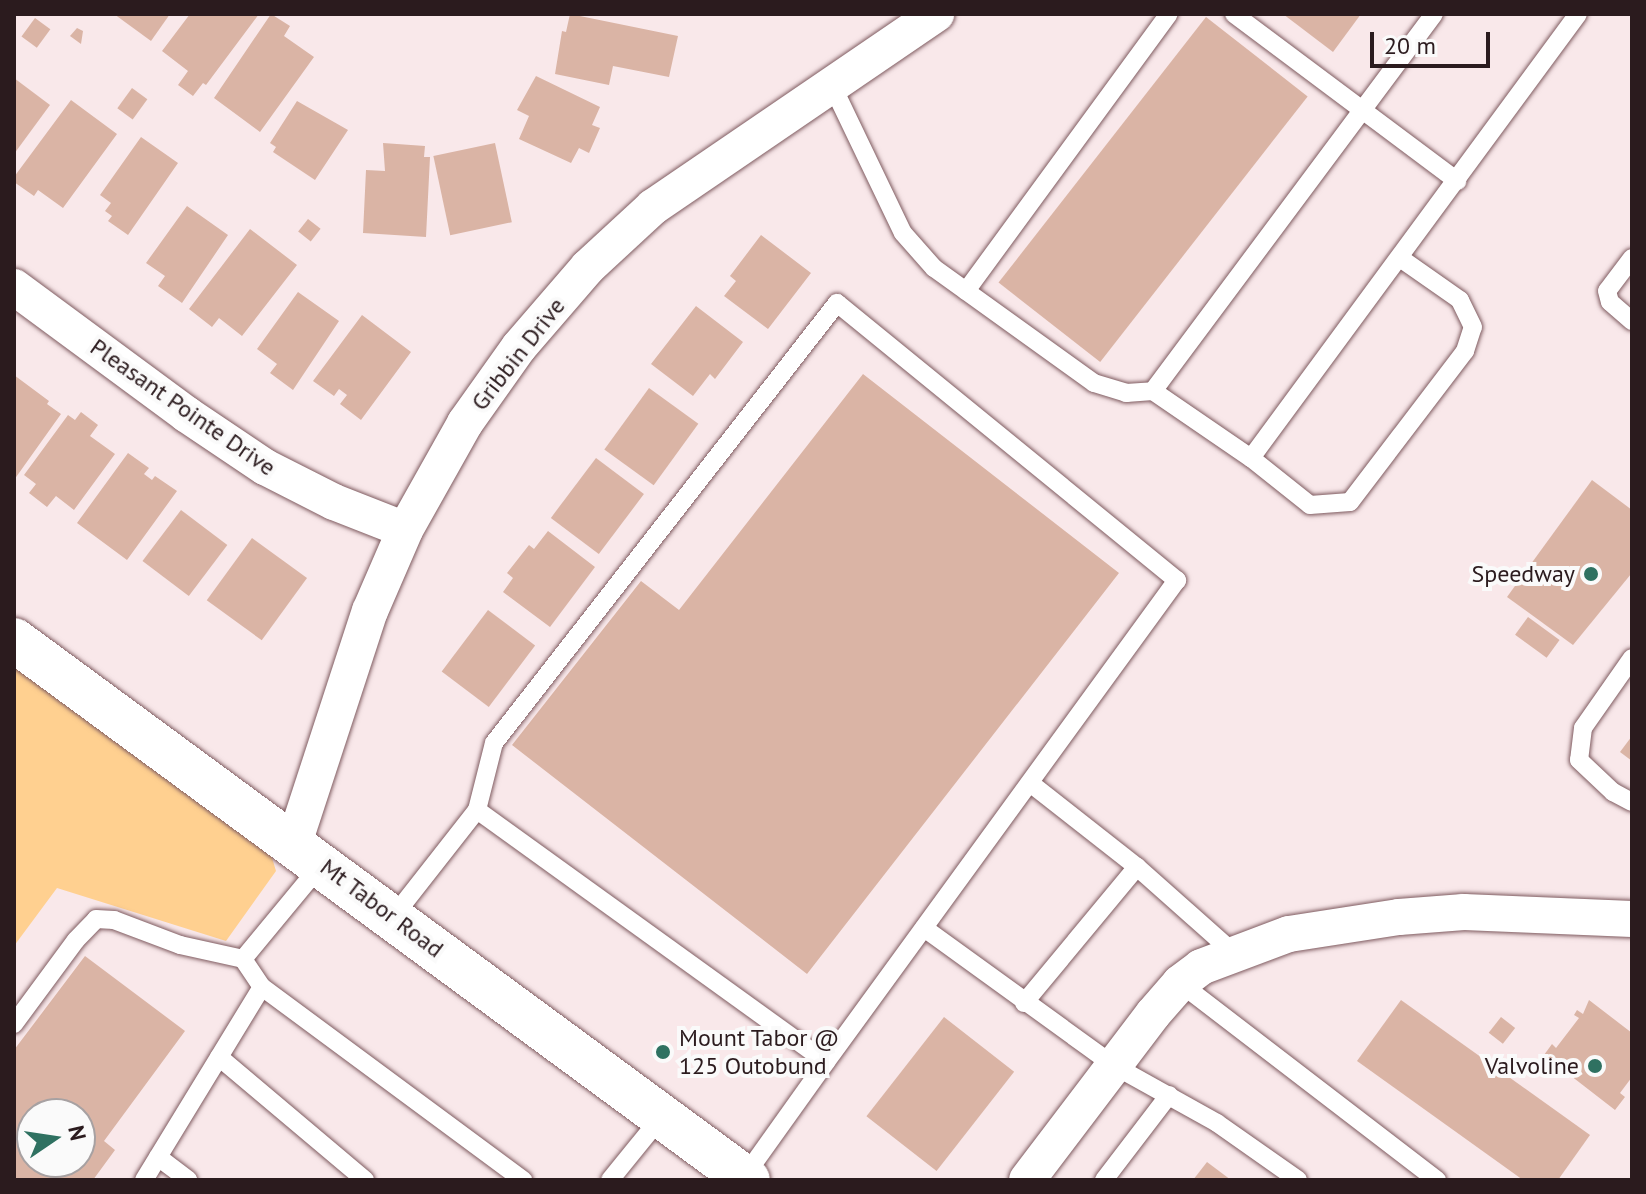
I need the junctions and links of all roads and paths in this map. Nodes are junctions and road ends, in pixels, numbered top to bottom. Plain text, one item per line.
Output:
1 (936, 14) edge
2 (1169, 14) edge
3 (1234, 14) edge
4 (1434, 14) edge
5 (1578, 14) edge
6 (831, 83) junction
7 (1362, 110) junction
8 (1457, 181) junction
9 (1400, 258) junction
10 (1632, 258) edge
11 (14, 287) edge
12 (966, 291) junction
13 (1632, 321) edge
14 (1153, 391) junction
15 (1251, 458) junction
16 (405, 530) junction
17 (14, 640) edge
18 (1632, 658) edge
19 (1030, 783) junction
20 (1632, 802) edge
21 (477, 810) junction
22 (308, 853) junction
23 (1137, 867) junction
24 (393, 917) junction
25 (1632, 919) edge
26 (924, 928) junction
27 (1234, 953) junction
28 (243, 959) junction
29 (1180, 983) junction
30 (262, 987) junction
31 (1024, 1003) junction
32 (14, 1024) edge
33 (219, 1057) junction
34 (826, 1062) junction
35 (1113, 1065) junction
36 (1169, 1095) junction
37 (662, 1116) junction
38 (158, 1157) junction
39 (746, 1179) edge
40 (144, 1180) edge
41 (188, 1180) edge
42 (365, 1180) edge
43 (523, 1180) edge
44 (610, 1180) edge
45 (1027, 1180) edge
46 (1104, 1180) edge
47 (1298, 1180) edge
48 (1437, 1180) edge

1 - 6 street, Gribbin Drive
2 - 12 lane
3 - 7 lane
4 - 7 lane
5 - 8 lane
6 - 12 lane
6 - 16 street, Gribbin Drive
7 - 8 lane
7 - 14 lane
8 - 9 lane
9 - 15 lane
9 - 15 lane
10 - 13 lane
11 - 16 street, Pleasant Pointe Drive
12 - 14 lane
14 - 15 lane
16 - 22 street, Gribbin Drive
17 - 22 street, Mt Tabor Road
18 - 20 lane
19 - 21 lane
19 - 23 lane
19 - 26 lane
21 - 24 lane
21 - 34 lane
22 - 24 street, Mt Tabor Road
22 - 28 lane
23 - 27 lane
23 - 31 lane
24 - 37 street, Mt Tabor Road
25 - 27 street
26 - 31 lane
26 - 34 lane
27 - 29 street
28 - 30 lane
28 - 32 lane
29 - 35 street
29 - 48 lane
30 - 33 lane
30 - 43 lane
31 - 35 lane
33 - 38 lane
33 - 42 lane
34 - 39 lane
35 - 36 lane
35 - 45 street
36 - 46 lane
36 - 47 lane
37 - 39 street, Mt Tabor Road
37 - 44 lane
38 - 40 lane
38 - 41 lane

